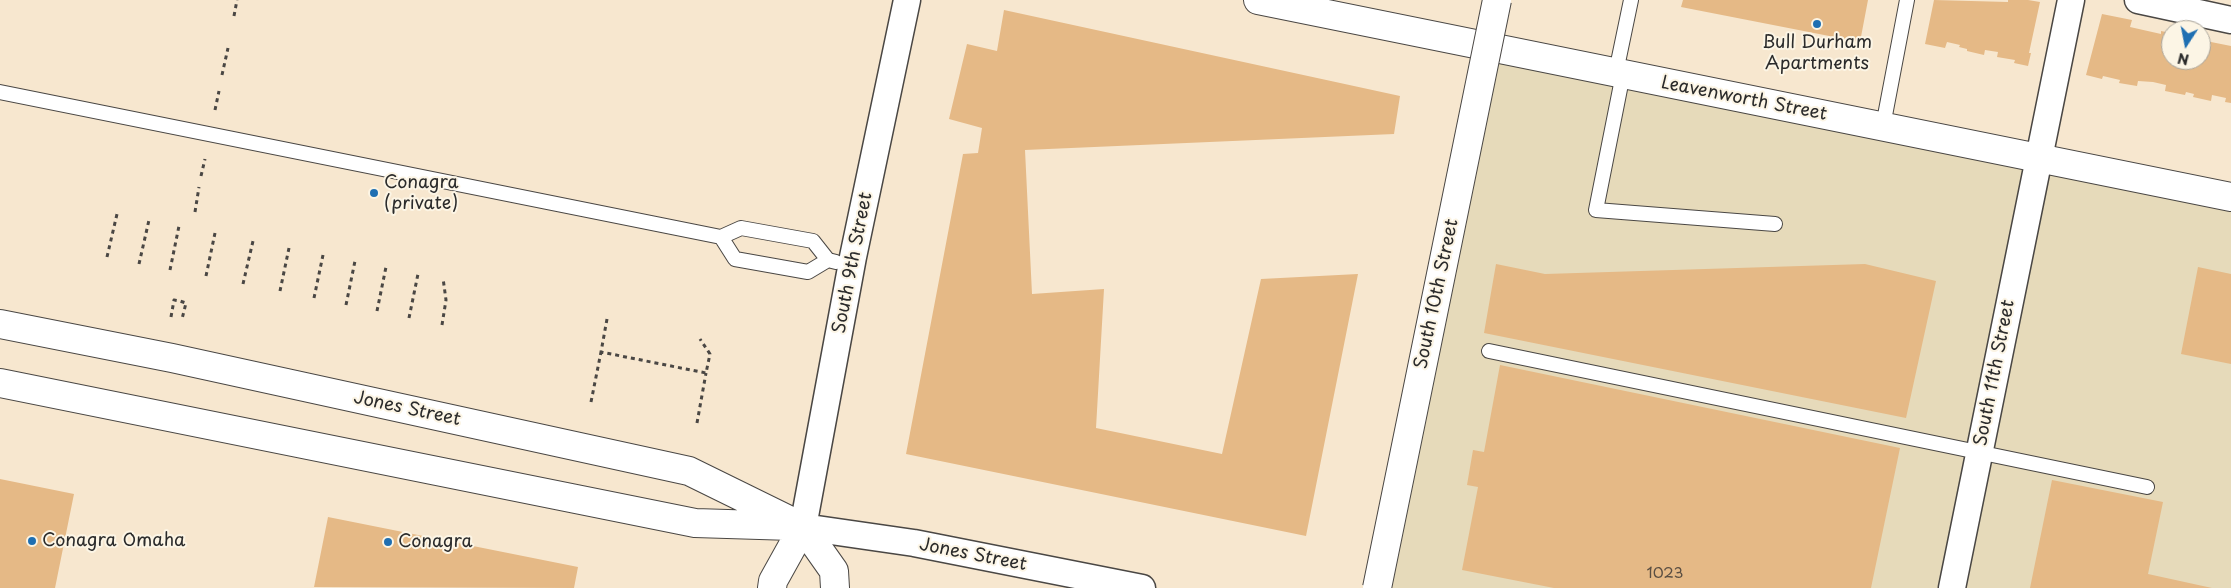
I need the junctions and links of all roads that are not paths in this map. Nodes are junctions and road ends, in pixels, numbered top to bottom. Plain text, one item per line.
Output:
1 (907, 0) edge
2 (1258, 0) edge
3 (1497, 0) edge
4 (1632, 0) edge
5 (1908, 0) edge
6 (2071, 0) edge
7 (2138, 0) edge
8 (2231, 20) edge
9 (1619, 73) junction
10 (0, 92) edge
11 (1882, 126) junction
12 (2038, 158) junction
13 (2231, 197) edge
14 (1775, 224) dead end
15 (721, 237) junction
16 (840, 262) junction
17 (0, 324) edge
18 (1489, 351) dead end
19 (0, 383) edge
20 (1979, 451) junction
21 (2148, 487) dead end
22 (803, 527) junction
23 (772, 588) edge
24 (835, 588) edge
25 (1142, 588) edge
26 (1376, 588) edge
27 (1952, 588) edge

1 - 16 street, South 9th Street
2 - 9 street, Leavenworth Street
3 - 26 street, South 10th Street, bridge
4 - 9 lane
5 - 11 lane
6 - 12 street, South 11th Street
7 - 8 street
9 - 11 street, Leavenworth Street
9 - 14 lane
10 - 15 lane
11 - 12 street, Leavenworth Street
12 - 13 street, Leavenworth Street
12 - 20 street, South 11th Street
15 - 16 lane
15 - 16 lane
16 - 22 street, South 9th Street
17 - 22 street, Jones Street
18 - 20 lane
19 - 22 street, Jones Street
20 - 21 lane
20 - 27 street, South 11th Street
22 - 23 street, South 9th Street
22 - 24 street
22 - 25 street, Jones Street

